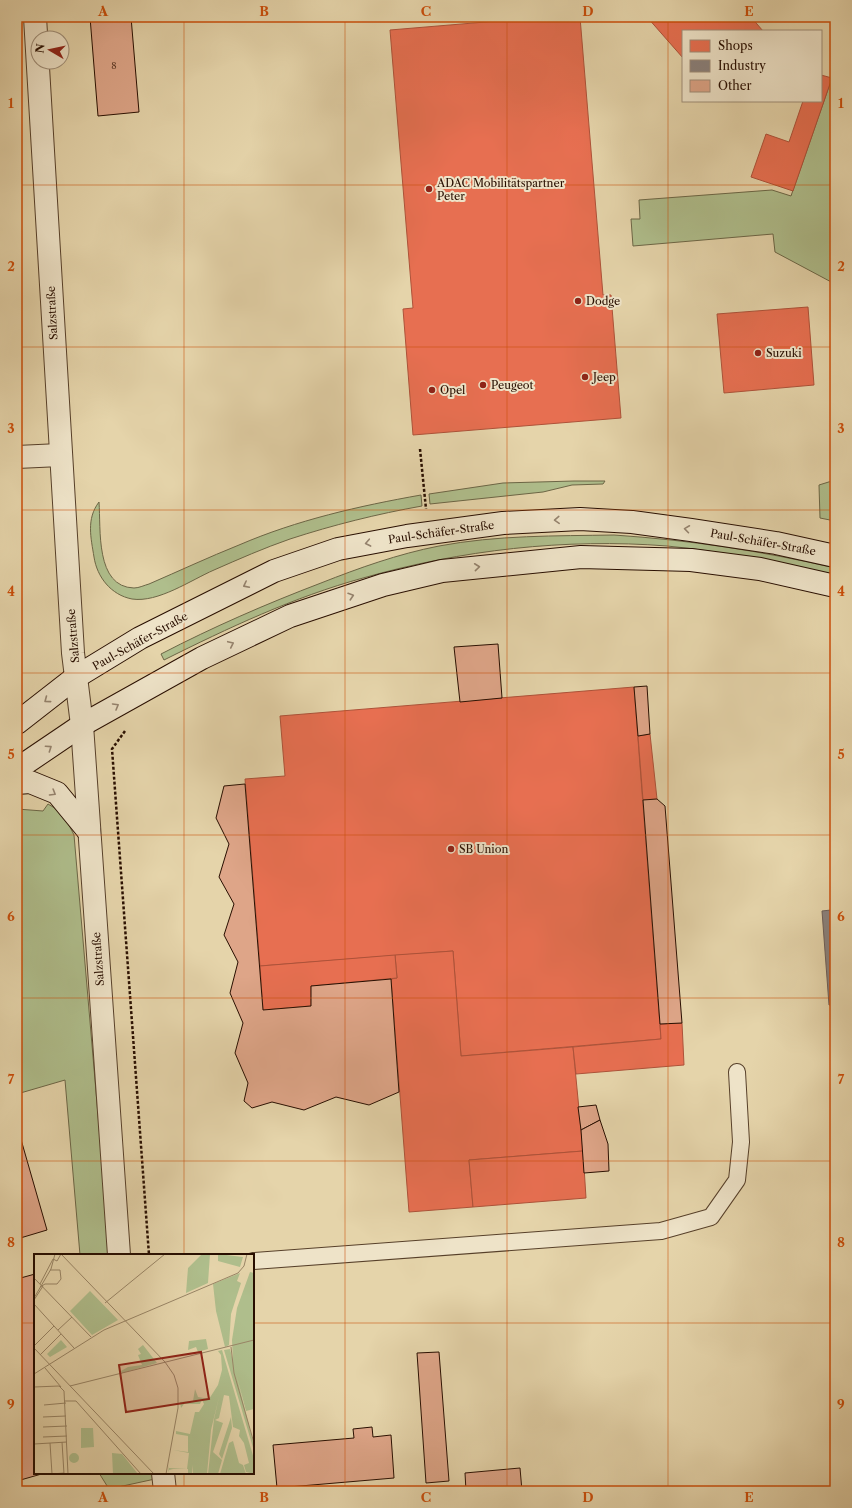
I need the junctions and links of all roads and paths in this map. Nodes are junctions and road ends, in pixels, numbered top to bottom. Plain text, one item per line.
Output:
1 (35, 17) edge
2 (420, 449) dead end
3 (60, 455) junction
4 (17, 457) edge
5 (426, 509) dead end
6 (835, 556) edge
7 (835, 586) edge
8 (76, 677) junction
9 (17, 723) edge
10 (82, 725) junction
11 (129, 725) dead end
12 (17, 770) edge
13 (17, 783) edge
14 (89, 832) junction
15 (737, 1072) dead end
16 (119, 1254) edge
17 (149, 1254) edge
18 (254, 1261) edge
19 (163, 1474) edge
20 (164, 1491) edge

1 - 3 main road, Salzstraße
2 - 5 path
3 - 4 main road
3 - 8 main road, Salzstraße
6 -> 8 main road, Paul-Schäfer-Straße
10 -> 7 main road
8 -> 9 main road, Paul-Schäfer-Straße
8 - 10 main road, Salzstraße
12 -> 10 main road
10 - 14 main road, Salzstraße
11 - 17 path
13 -> 14 main road
14 - 16 main road, Salzstraße
15 - 18 lane
19 - 20 main road

